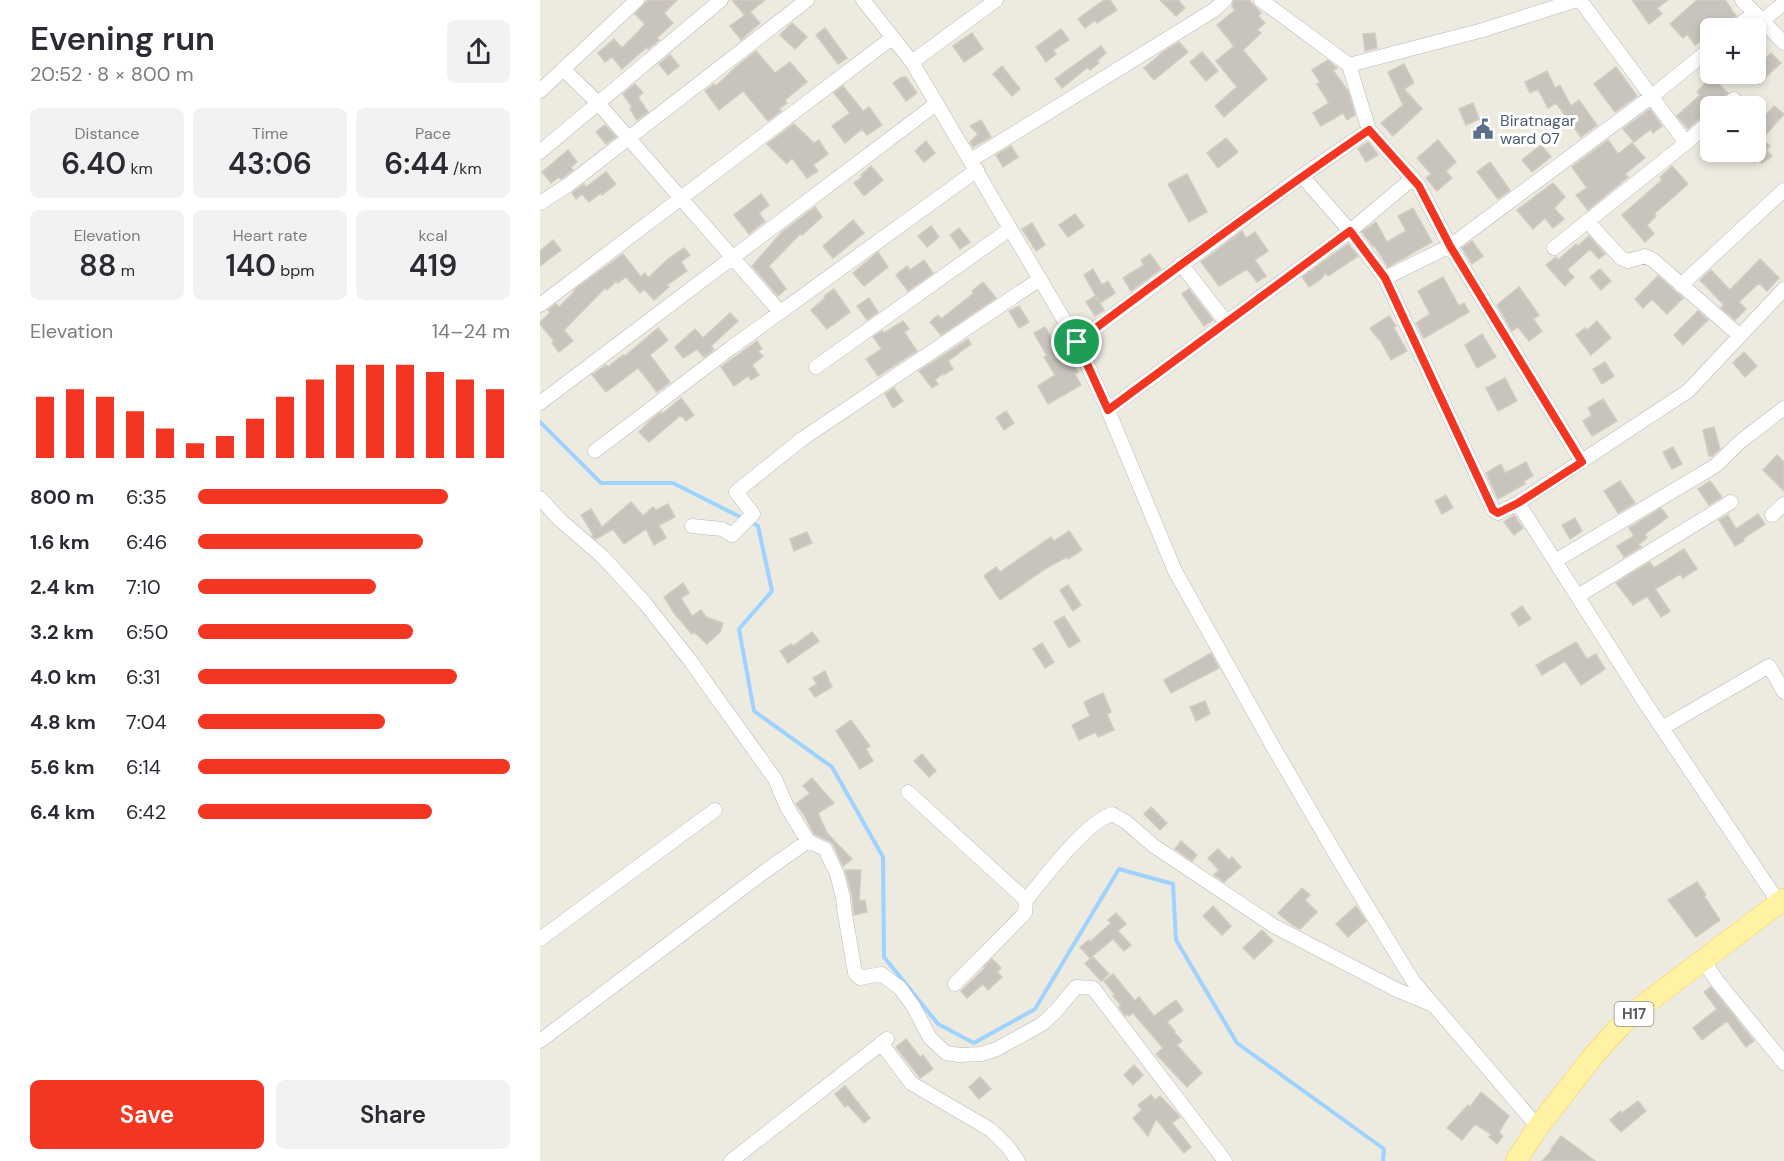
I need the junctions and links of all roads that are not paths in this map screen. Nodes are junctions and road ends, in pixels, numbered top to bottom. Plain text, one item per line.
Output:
1 (637, 0) edge
2 (721, 0) edge
3 (807, 0) edge
4 (863, 0) edge
5 (996, 0) edge
6 (1225, 0) edge
7 (1261, 0) edge
8 (1579, 0) edge
9 (1742, 0) edge
10 (1784, 3) edge
11 (1551, 4) edge
12 (1758, 17) junction
13 (892, 38) junction
14 (1784, 43) edge
15 (1700, 57) edge
16 (912, 62) junction
17 (1349, 65) junction
18 (563, 69) junction
19 (540, 91) edge
20 (1652, 96) junction
21 (598, 103) junction
22 (936, 104) junction
23 (1369, 130) junction
24 (1700, 130) edge
25 (629, 138) junction
26 (1686, 143) junction
27 (540, 152) edge
28 (974, 165) junction
29 (1302, 176) junction
30 (1413, 178) junction
31 (1784, 189) edge
32 (680, 198) junction
33 (540, 203) edge
34 (1587, 221) junction
35 (1010, 229) junction
36 (1350, 231) junction
37 (1450, 246) junction
38 (1554, 248) dead end
39 (732, 258) junction
40 (1181, 264) junction
41 (1385, 278) junction
42 (1040, 279) junction
43 (1681, 285) junction
44 (1784, 289) edge
45 (540, 305) edge
46 (780, 312) junction
47 (1226, 322) junction
48 (1739, 335) junction
49 (1077, 342) junction
50 (816, 367) dead end
51 (541, 402) edge
52 (1784, 408) edge
53 (1108, 410) junction
54 (595, 451) dead end
55 (1582, 462) junction
56 (540, 498) edge
57 (1731, 502) dead end
58 (1518, 503) junction
59 (1784, 504) edge
60 (1772, 515) dead end
61 (692, 526) dead end
62 (1555, 561) junction
63 (1578, 596) junction
64 (1784, 692) edge
65 (1662, 728) junction
66 (908, 792) dead end
67 (715, 810) dead end
68 (808, 841) junction
69 (1026, 900) junction
70 (1781, 901) edge
71 (540, 939) edge
72 (1703, 960) junction
73 (955, 984) dead end
74 (1433, 1005) junction
75 (540, 1041) edge
76 (1784, 1063) edge
77 (1538, 1127) junction
78 (731, 1161) edge
79 (1018, 1161) edge
80 (1225, 1161) edge
81 (1516, 1161) edge

1 - 18 street
2 - 21 street
3 - 25 street
4 - 13 street
5 - 16 street
6 - 28 street
7 - 17 street
8 - 11 street
8 - 20 street
9 - 12 street
10 - 12 street
11 - 17 street
12 - 14 street
13 - 16 street
13 - 32 street
15 - 20 street
16 - 22 street
17 - 23 street
18 - 19 street
18 - 21 street
20 - 26 street
20 - 37 street
21 - 25 street
21 - 27 street
22 - 28 street
22 - 39 street
23 - 29 street
23 - 30 street
24 - 26 street
25 - 32 street
25 - 33 street
26 - 34 street
28 - 35 street
28 - 46 street
29 - 36 street
29 - 40 street
30 - 36 street
30 - 37 street
31 - 43 street
32 - 39 street
32 - 45 street
34 - 38 street
34 - 43 street
35 - 42 street
35 - 50 street
36 - 41 street
36 - 47 street
37 - 41 street
37 - 55 street
39 - 46 street
39 - 51 street
40 - 47 street
40 - 49 street
41 - 58 street
42 - 49 street
42 - 61 street
43 - 48 street
44 - 48 street
46 - 54 street
47 - 53 street
48 - 55 street
49 - 53 street
52 - 62 street
53 - 74 street
55 - 58 street
56 - 68 street
57 - 63 street
58 - 62 street
59 - 60 street
62 - 63 street
63 - 65 street
64 - 65 street
65 - 70 street
66 - 69 street
67 - 71 street
68 - 75 street
68 - 80 street
69 - 73 street
69 - 74 street
70 - 72 main road, H17
72 - 76 street
72 - 77 main road, H17
74 - 77 street
77 - 81 main road, H17
78 - 79 street

